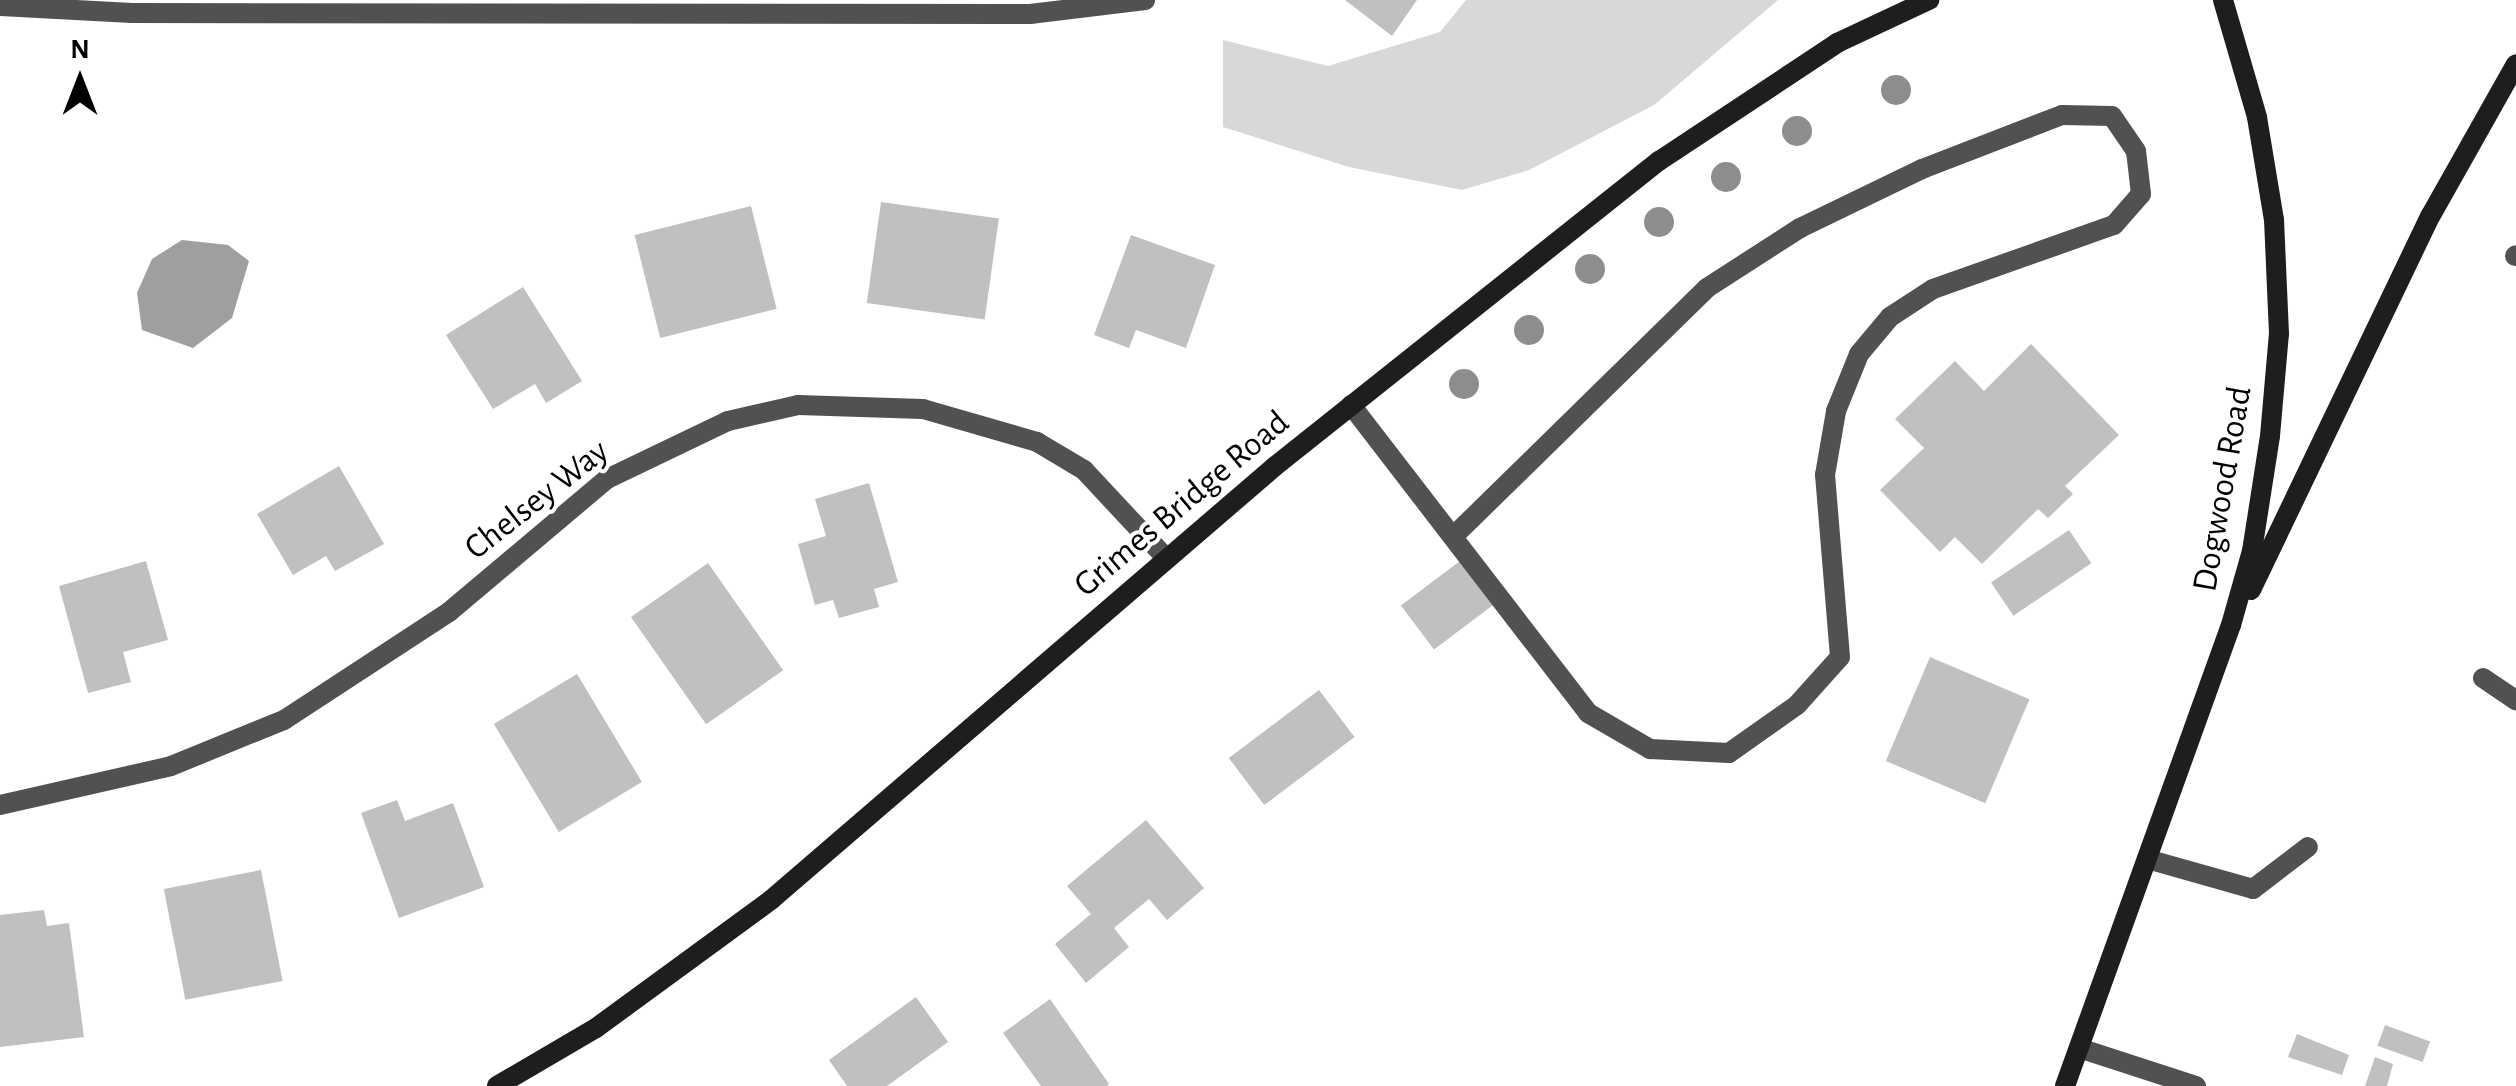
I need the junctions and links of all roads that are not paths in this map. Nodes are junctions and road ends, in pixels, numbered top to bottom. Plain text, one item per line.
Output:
1 (1146, 0) edge
2 (1930, 0) edge
3 (2223, 0) edge
4 (0, 6) edge
5 (2516, 64) edge
6 (1351, 406) junction
7 (1454, 536) junction
8 (1166, 558) junction
9 (2219, 660) junction
10 (2483, 678) dead end
11 (2516, 700) edge
12 (0, 805) edge
13 (2308, 848) dead end
14 (2147, 860) junction
15 (2079, 1048) junction
16 (496, 1086) edge
17 (2066, 1086) edge
18 (2196, 1086) edge

1 - 4 street
2 - 6 street, Grimes Bridge Road
3 - 9 street, Dogwood Road
5 - 9 street
6 - 7 street
6 - 8 street, Grimes Bridge Road
7 - 7 street
8 - 12 street, Chelsey Way
8 - 16 street, Grimes Bridge Road
9 - 14 street, Dogwood Road
10 - 11 street
13 - 14 street
14 - 15 street, Dogwood Road
15 - 17 street, Dogwood Road
15 - 18 street

